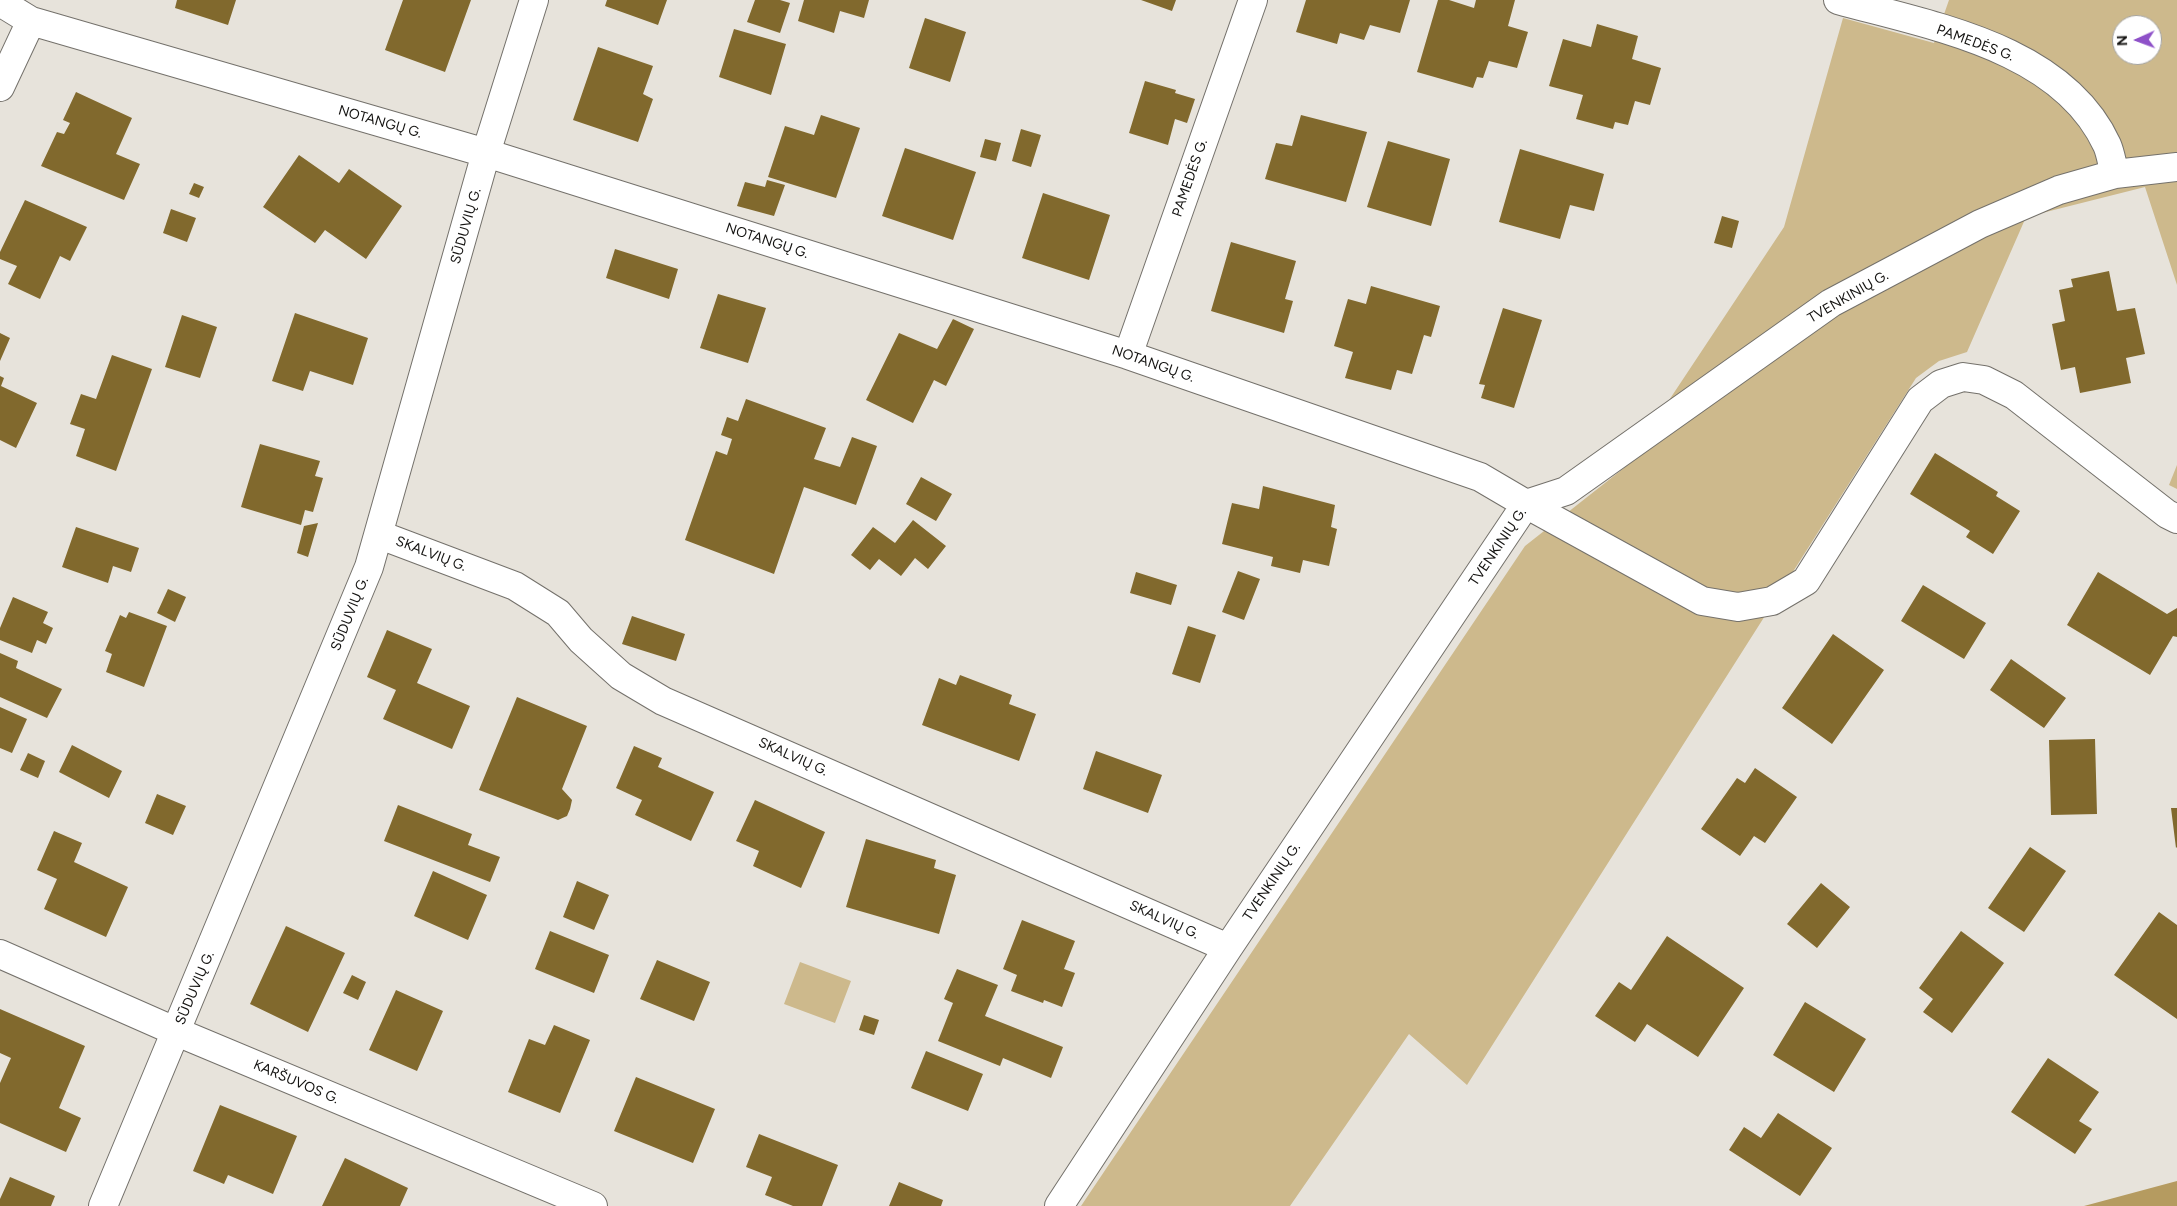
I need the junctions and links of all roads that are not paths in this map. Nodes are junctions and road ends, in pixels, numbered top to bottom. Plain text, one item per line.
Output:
1 (534, 0) edge
2 (1253, 0) edge
3 (1838, 0) edge
4 (0, 2) edge
5 (32, 20) junction
6 (0, 87) edge
7 (486, 153) junction
8 (2177, 167) edge
9 (2115, 174) junction
10 (1128, 355) junction
11 (1526, 504) junction
12 (2177, 519) edge
13 (380, 535) junction
14 (1228, 948) junction
15 (0, 954) edge
16 (177, 1032) junction
17 (103, 1206) edge
18 (593, 1206) edge
19 (1059, 1206) edge

1 - 7 street, SŪDUVIŲ G.
2 - 10 street, PAMEDĖS G.
3 - 9 street, PAMEDĖS G.
4 - 5 street, NOTANGŲ G.
5 - 6 street
5 - 7 street, NOTANGŲ G.
7 - 10 street, NOTANGŲ G.
7 - 13 street, SŪDUVIŲ G.
8 - 9 street, TVENKINIŲ G.
9 - 11 street, TVENKINIŲ G.
10 - 11 street, NOTANGŲ G.
11 - 12 street, NOTANGŲ G.
11 - 14 street, TVENKINIŲ G.
13 - 14 street, SKALVIŲ G.
13 - 16 street, SŪDUVIŲ G.
14 - 19 street, TVENKINIŲ G.
15 - 16 street, KARŠUVOS G.
16 - 17 street, SŪDUVIŲ G.
16 - 18 street, KARŠUVOS G.

